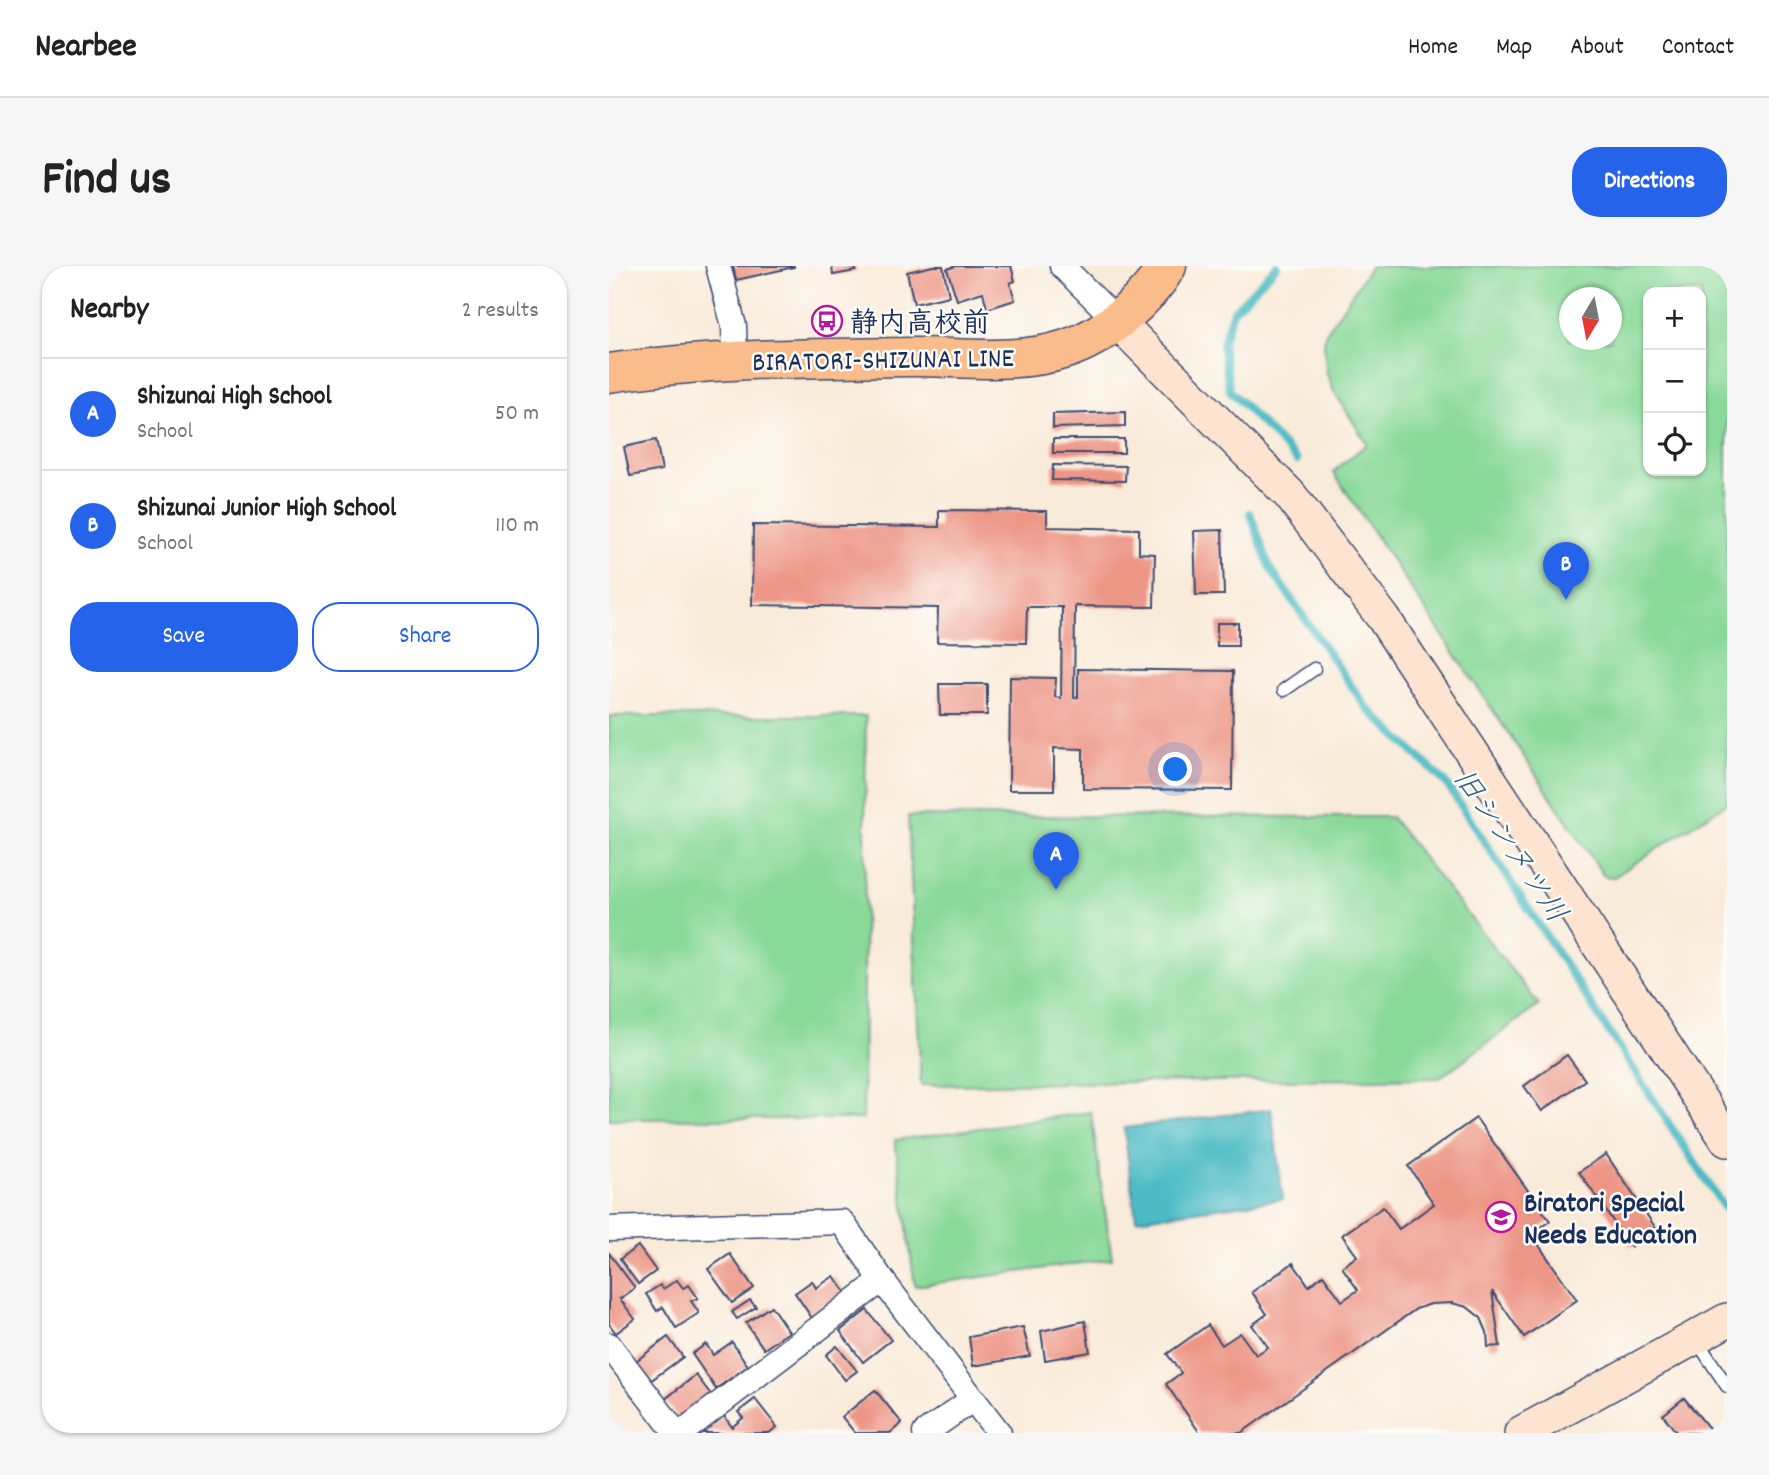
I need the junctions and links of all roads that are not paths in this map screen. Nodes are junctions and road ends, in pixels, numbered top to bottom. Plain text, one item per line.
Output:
1 (718, 266) edge
2 (1062, 266) edge
3 (1167, 266) edge
4 (1118, 321) junction
5 (735, 359) junction
6 (609, 373) edge
7 (1314, 669) dead end
8 (1284, 690) dead end
9 (1727, 1140) edge
10 (609, 1230) edge
11 (882, 1280) junction
12 (1727, 1320) edge
13 (1695, 1338) junction
14 (609, 1345) edge
15 (1727, 1386) edge
16 (973, 1399) junction
17 (678, 1433) edge
18 (925, 1433) edge
19 (999, 1433) edge
20 (1521, 1433) edge

1 - 5 street
2 - 4 street
3 - 4 main road, BIRATORI-SHIZUNAI LINE
4 - 5 main road, BIRATORI-SHIZUNAI LINE
4 - 9 street
5 - 6 main road, BIRATORI-SHIZUNAI LINE
7 - 8 lane
10 - 11 street
11 - 16 street
11 - 17 street
12 - 13 street
13 - 15 lane
13 - 20 street
14 - 17 street
16 - 18 street
16 - 19 street

